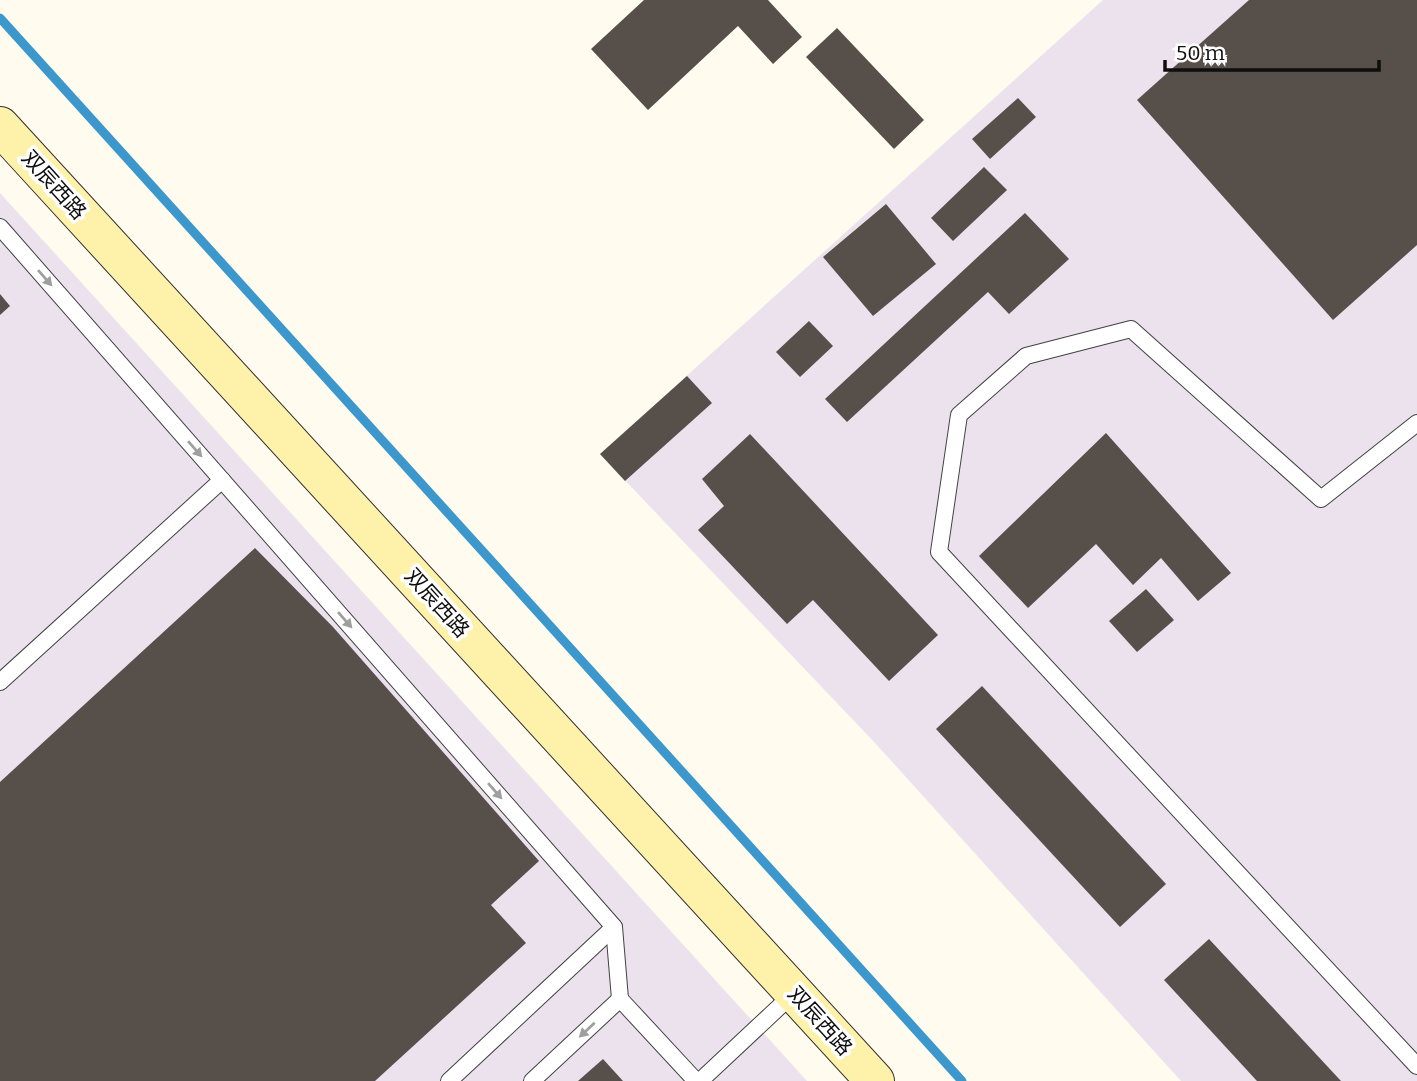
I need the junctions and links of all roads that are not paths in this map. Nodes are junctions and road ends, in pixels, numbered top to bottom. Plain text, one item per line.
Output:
1 (0, 126) edge
2 (0, 227) edge
3 (1417, 423) edge
4 (222, 480) junction
5 (0, 682) edge
6 (614, 927) junction
7 (794, 993) junction
8 (620, 999) junction
9 (1417, 1066) edge
10 (449, 1081) edge
11 (532, 1081) edge
12 (698, 1081) edge
13 (875, 1081) edge

1 - 7 main road, 双辰西路
2 -> 4 lane
3 - 9 lane
4 - 5 lane
4 -> 6 lane
6 - 8 lane
6 - 10 lane
7 - 12 lane
7 - 13 main road, 双辰西路
8 -> 11 lane
8 - 12 lane

